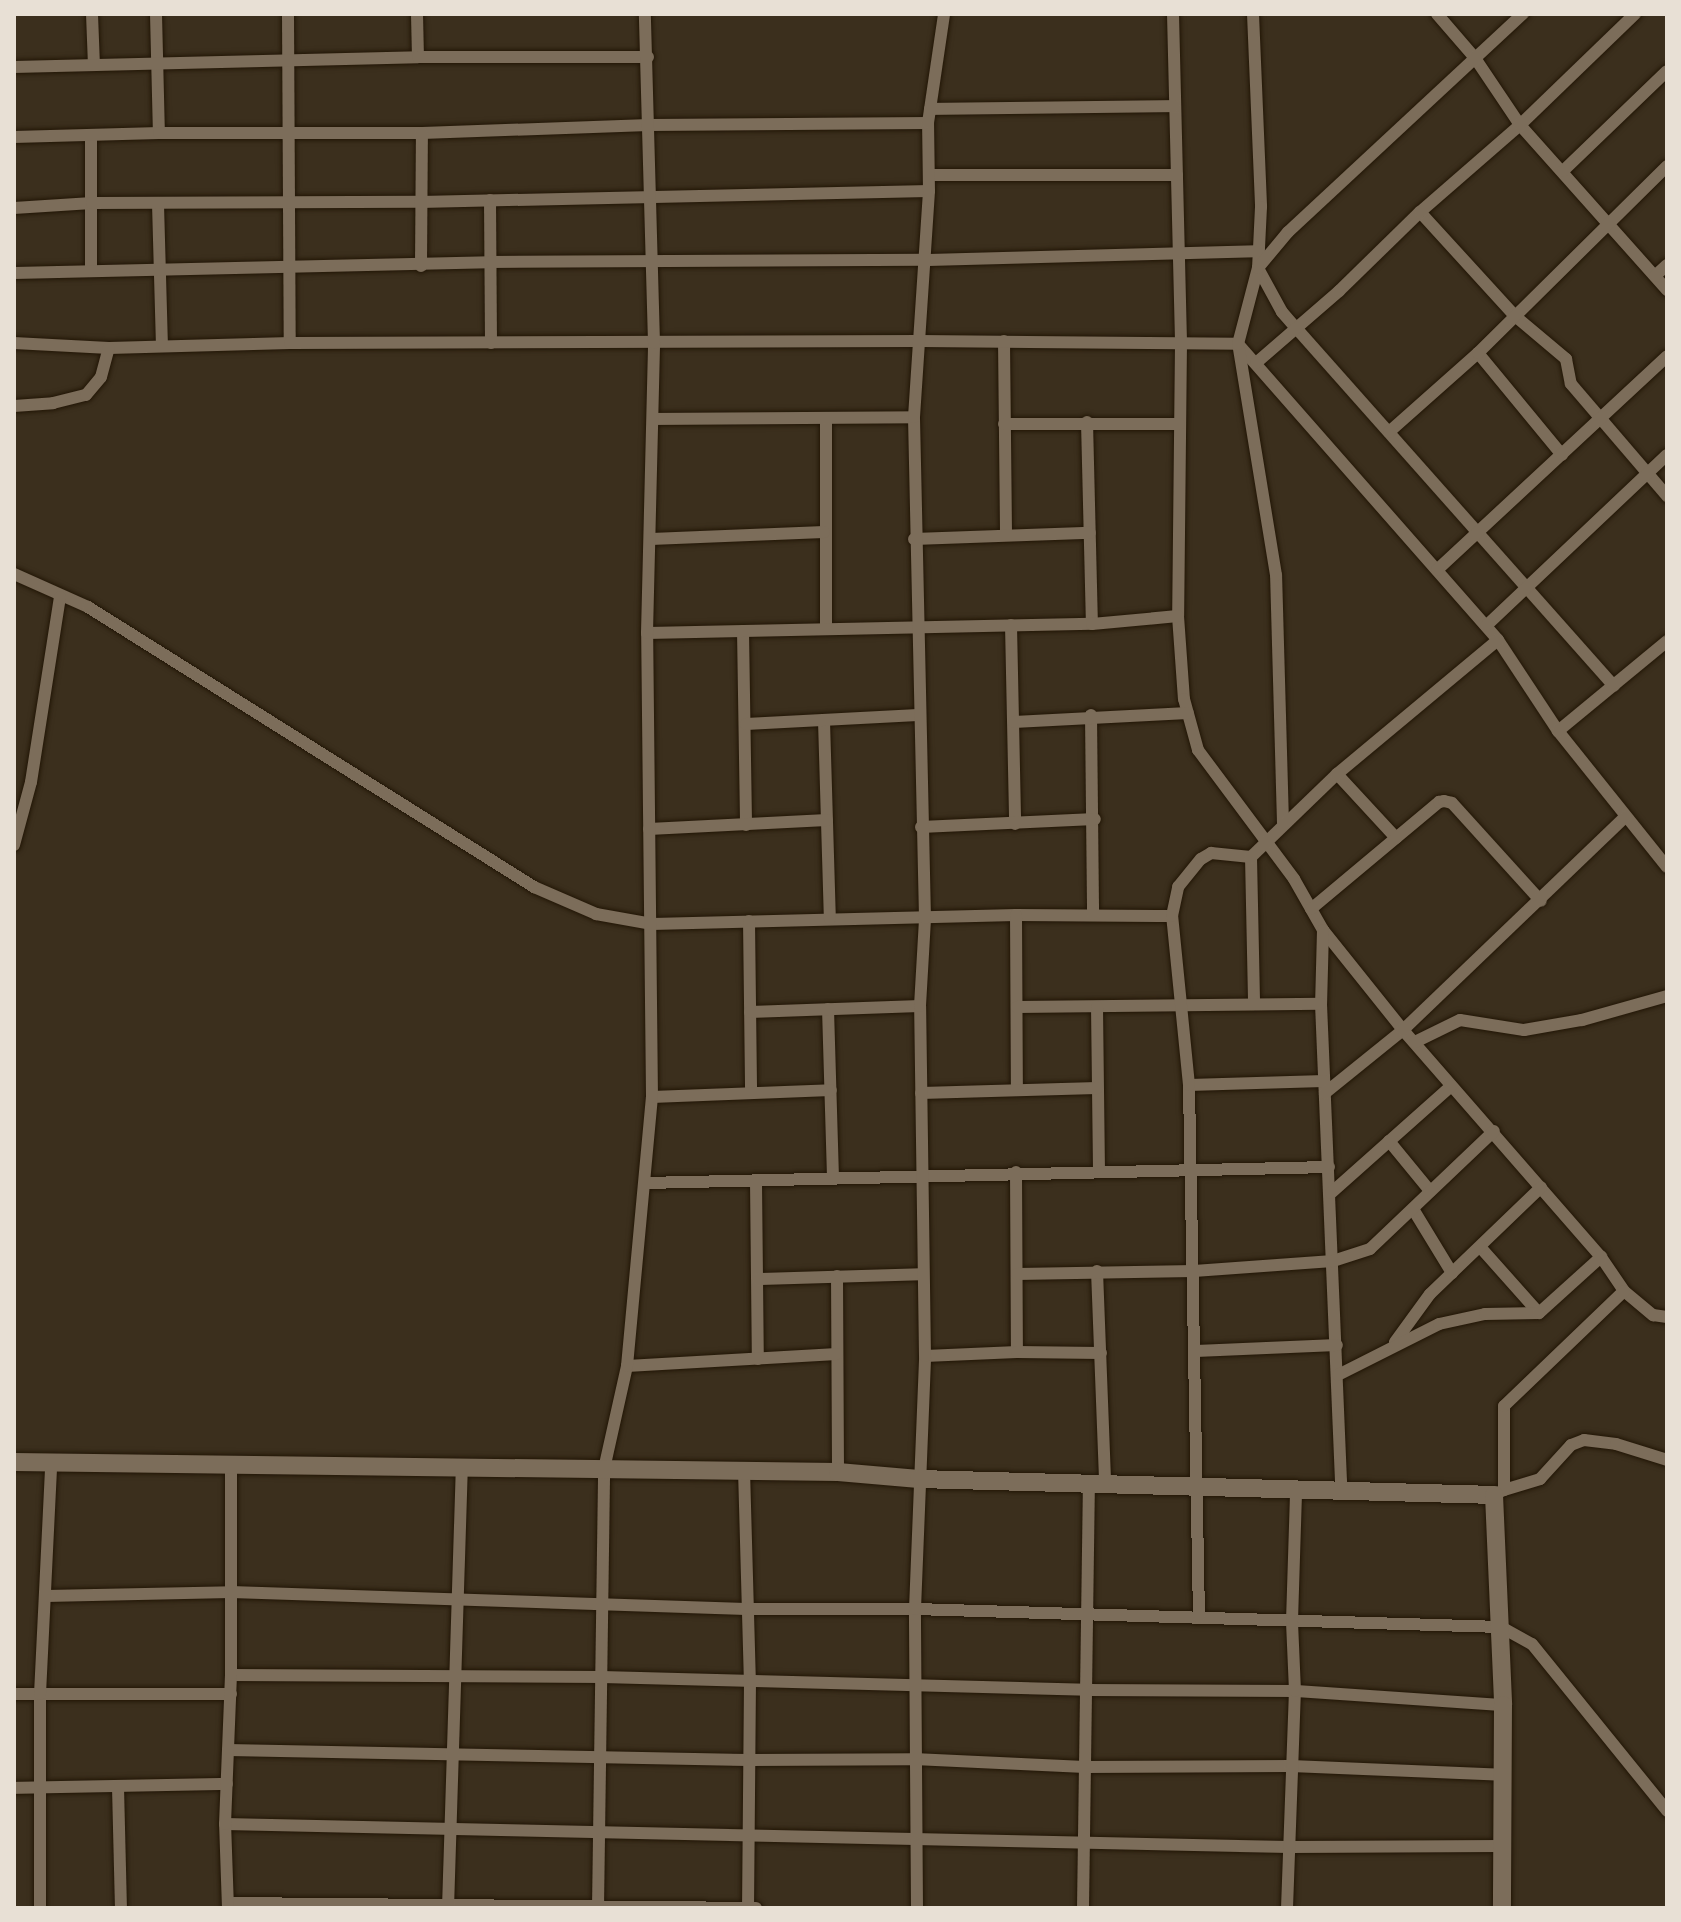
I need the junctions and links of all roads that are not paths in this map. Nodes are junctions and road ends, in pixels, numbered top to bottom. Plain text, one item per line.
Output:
1 (92, 14) edge
2 (156, 14) edge
3 (288, 14) edge
4 (417, 14) edge
5 (645, 14) edge
6 (944, 14) edge
7 (1173, 14) edge
8 (1253, 14) edge
9 (1437, 14) edge
10 (1523, 14) edge
11 (1635, 14) edge
12 (418, 57) junction
13 (648, 57) junction
14 (1475, 58) junction
15 (290, 61) junction
16 (94, 65) junction
17 (158, 65) junction
18 (14, 67) edge
19 (1667, 71) edge
20 (1175, 106) junction
21 (930, 109) junction
22 (928, 123) junction
23 (649, 125) junction
24 (1520, 125) junction
25 (159, 133) junction
26 (290, 133) junction
27 (422, 133) junction
28 (91, 136) junction
29 (14, 137) edge
30 (1667, 166) edge
31 (1563, 171) junction
32 (930, 175) junction
33 (1177, 175) junction
34 (929, 191) junction
35 (650, 197) junction
36 (490, 200) junction
37 (291, 201) junction
38 (420, 202) junction
39 (92, 203) junction
40 (158, 204) junction
41 (14, 208) edge
42 (1420, 212) junction
43 (1608, 223) junction
44 (1259, 251) junction
45 (1177, 253) junction
46 (925, 260) junction
47 (489, 262) junction
48 (653, 262) junction
49 (1667, 265) edge
50 (421, 266) junction
51 (291, 268) junction
52 (1258, 268) junction
53 (91, 269) junction
54 (160, 270) junction
55 (14, 273) edge
56 (1655, 276) junction
57 (1667, 290) edge
58 (1515, 316) junction
59 (1297, 329) junction
60 (920, 341) junction
61 (1004, 341) junction
62 (14, 343) edge
63 (290, 343) junction
64 (491, 343) junction
65 (654, 343) junction
66 (1181, 343) junction
67 (1238, 344) junction
68 (162, 345) junction
69 (109, 348) junction
70 (1478, 353) junction
71 (1667, 356) edge
72 (1256, 363) junction
73 (14, 406) edge
74 (914, 417) junction
75 (826, 418) junction
76 (1601, 418) junction
77 (654, 419) junction
78 (1087, 422) junction
79 (1004, 424) junction
80 (1179, 424) junction
81 (1389, 432) junction
82 (1562, 455) junction
83 (1667, 455) edge
84 (1647, 474) junction
85 (1667, 496) edge
86 (824, 532) junction
87 (1480, 532) junction
88 (1090, 533) junction
89 (1006, 534) junction
90 (651, 539) junction
91 (914, 539) junction
92 (1437, 570) junction
93 (14, 574) edge
94 (1528, 588) junction
95 (60, 597) junction
96 (1178, 616) junction
97 (1092, 624) junction
98 (1011, 625) junction
99 (1486, 626) junction
100 (917, 627) junction
101 (826, 628) junction
102 (743, 631) junction
103 (647, 633) junction
104 (1498, 640) junction
105 (1667, 641) edge
106 (1614, 686) junction
107 (1188, 713) junction
108 (918, 715) junction
109 (1091, 715) junction
110 (824, 721) junction
111 (1014, 722) junction
112 (746, 724) junction
113 (1558, 731) junction
114 (1337, 774) junction
115 (1625, 817) junction
116 (1095, 819) junction
117 (827, 820) junction
118 (1283, 823) junction
119 (1015, 824) junction
120 (746, 825) junction
121 (921, 827) junction
122 (649, 829) junction
123 (1396, 838) junction
124 (1264, 842) junction
125 (14, 845) edge
126 (1251, 857) junction
127 (1667, 867) edge
128 (1541, 901) junction
129 (1311, 909) junction
130 (1093, 914) junction
131 (1016, 915) junction
132 (1172, 916) junction
133 (925, 918) junction
134 (830, 919) junction
135 (749, 921) junction
136 (652, 924) junction
137 (1323, 930) junction
138 (1667, 996) edge
139 (1254, 1004) junction
140 (1321, 1004) junction
141 (920, 1006) junction
142 (1180, 1006) junction
143 (1017, 1007) junction
144 (1097, 1007) junction
145 (828, 1009) junction
146 (750, 1012) junction
147 (1403, 1030) junction
148 (1415, 1042) junction
149 (1189, 1085) junction
150 (1451, 1086) junction
151 (1324, 1087) junction
152 (1097, 1088) junction
153 (831, 1090) junction
154 (1017, 1090) junction
155 (751, 1093) junction
156 (921, 1093) junction
157 (652, 1097) junction
158 (1494, 1131) junction
159 (1389, 1141) junction
160 (1329, 1167) junction
161 (1099, 1170) junction
162 (1016, 1172) junction
163 (1192, 1172) junction
164 (921, 1174) junction
165 (833, 1178) junction
166 (756, 1182) junction
167 (645, 1183) junction
168 (1541, 1187) junction
169 (1430, 1191) junction
170 (1331, 1193) junction
171 (1413, 1209) junction
172 (1481, 1248) junction
173 (1601, 1257) junction
174 (1333, 1261) junction
175 (1097, 1271) junction
176 (1194, 1271) junction
177 (1452, 1273) junction
178 (923, 1274) junction
179 (1017, 1274) junction
180 (837, 1276) junction
181 (758, 1279) junction
182 (1624, 1291) junction
183 (1539, 1313) junction
184 (1667, 1317) edge
185 (1393, 1344) junction
186 (1337, 1345) junction
187 (1196, 1351) junction
188 (1017, 1352) junction
189 (1101, 1353) junction
190 (837, 1354) junction
191 (925, 1356) junction
192 (758, 1359) junction
193 (627, 1366) junction
194 (1338, 1375) junction
195 (1667, 1460) edge
196 (14, 1462) edge
197 (51, 1465) junction
198 (231, 1466) junction
199 (462, 1466) junction
200 (604, 1469) junction
201 (744, 1470) junction
202 (838, 1472) junction
203 (919, 1479) junction
204 (1097, 1483) junction
205 (1198, 1487) junction
206 (1296, 1491) junction
207 (1341, 1491) junction
208 (1499, 1492) junction
209 (231, 1592) junction
210 (46, 1596) junction
211 (459, 1598) junction
212 (603, 1605) junction
213 (746, 1609) junction
214 (915, 1609) junction
215 (1087, 1613) junction
216 (1199, 1617) junction
217 (1292, 1621) junction
218 (1501, 1627) junction
219 (231, 1675) junction
220 (455, 1675) junction
221 (602, 1677) junction
222 (750, 1681) junction
223 (917, 1684) junction
224 (1087, 1690) junction
225 (1295, 1691) junction
226 (14, 1694) edge
227 (40, 1694) junction
228 (231, 1694) junction
229 (1503, 1705) junction
230 (228, 1750) junction
231 (453, 1753) junction
232 (602, 1756) junction
233 (914, 1759) junction
234 (749, 1760) junction
235 (1291, 1766) junction
236 (1085, 1767) junction
237 (1502, 1775) junction
238 (227, 1784) junction
239 (41, 1785) junction
240 (118, 1787) junction
241 (14, 1788) edge
242 (1667, 1811) edge
243 (225, 1824) junction
244 (452, 1830) junction
245 (600, 1834) junction
246 (748, 1836) junction
247 (915, 1840) junction
248 (1083, 1842) junction
249 (1502, 1846) junction
250 (1289, 1847) junction
251 (228, 1905) edge
252 (448, 1907) edge
253 (40, 1908) edge
254 (121, 1908) edge
255 (598, 1908) edge
256 (748, 1908) edge
257 (756, 1908) edge
258 (917, 1908) edge
259 (1083, 1908) edge
260 (1287, 1908) edge
261 (1502, 1908) edge

1 - 16 street
2 - 17 street
3 - 15 street
4 - 12 street
5 - 13 street
6 - 21 street
7 - 20 street
8 - 44 street
9 - 14 street
10 - 14 street
11 - 24 street
12 - 13 street
12 - 15 street
13 - 23 street
14 - 24 street
14 - 52 street
15 - 17 street
15 - 26 street
16 - 17 street
16 - 18 street
17 - 25 street
19 - 31 street
20 - 21 street
20 - 33 street
21 - 22 street
22 - 23 street
22 - 32 street
23 - 27 street
23 - 35 street
24 - 31 street
24 - 42 street
25 - 26 street
25 - 28 street
26 - 27 street
26 - 37 street
27 - 38 street
28 - 29 street
28 - 39 street
30 - 43 street
31 - 43 street
32 - 33 street
32 - 34 street
33 - 45 street
34 - 35 street
34 - 46 street
35 - 36 street
35 - 48 street
36 - 38 street
36 - 47 street
37 - 38 street
37 - 40 street
37 - 51 street
38 - 50 street
39 - 40 street
39 - 41 street
39 - 53 street
40 - 54 street
42 - 58 street
42 - 59 street
43 - 56 street
43 - 58 street
44 - 45 street
44 - 52 street
45 - 46 street
45 - 66 street
46 - 48 street
46 - 60 street
47 - 48 street
47 - 50 street
47 - 64 street
48 - 65 street
49 - 56 street
50 - 51 street
51 - 54 street
51 - 63 street
52 - 59 street
52 - 67 street
53 - 54 street
53 - 55 street
54 - 68 street
56 - 57 street
58 - 70 street
58 - 76 street
59 - 72 street
59 - 81 street
60 - 61 street
60 - 65 street
60 - 74 street
61 - 66 street
61 - 79 street
62 - 69 street
63 - 64 street
63 - 68 street
64 - 65 street
65 - 77 street
66 - 67 street
66 - 80 street
67 - 72 street
67 - 118 street
68 - 69 street
69 - 73 street
70 - 81 street
70 - 82 street
71 - 76 street
72 - 92 street
74 - 75 street
74 - 91 street
75 - 77 street
75 - 86 street
76 - 82 street
76 - 84 street
77 - 90 street
78 - 79 street
78 - 80 street
78 - 88 street
79 - 89 street
80 - 96 street
81 - 87 street
82 - 87 street
83 - 84 street
84 - 85 street
84 - 94 street
86 - 90 street
86 - 101 street
87 - 92 street
87 - 94 street
88 - 89 street
88 - 97 street
89 - 91 street
90 - 103 street
91 - 100 street
92 - 99 street
93 - 95 street
94 - 99 street
94 - 106 street
95 - 125 street
95 - 136 street
96 - 97 street
96 - 107 street
97 - 98 street
98 - 100 street
98 - 111 street
99 - 104 street
100 - 101 street
100 - 108 street
101 - 102 street
102 - 103 street
102 - 112 street
103 - 122 street
104 - 113 street
104 - 114 street
105 - 106 street
106 - 113 street
107 - 109 street
107 - 124 street
108 - 110 street
108 - 121 street
109 - 111 street
109 - 116 street
110 - 112 street
110 - 117 street
111 - 119 street
112 - 120 street
113 - 115 street
114 - 118 street
114 - 123 street
115 - 127 street
115 - 128 street
116 - 119 street
116 - 130 street
117 - 120 street
117 - 134 street
118 - 124 street
119 - 121 street
120 - 122 street
121 - 133 street
122 - 136 street
123 - 128 street
123 - 129 street
124 - 126 street
124 - 129 street
126 - 132 street
126 - 139 street
128 - 147 street
129 - 137 street
130 - 131 street
130 - 132 street
131 - 133 street
131 - 143 street
132 - 142 street
133 - 134 street
133 - 141 street
134 - 135 street
135 - 136 street
135 - 146 street
136 - 157 street
137 - 140 street
137 - 147 street
138 - 148 street
139 - 140 street
139 - 142 street
140 - 151 street
141 - 145 street
141 - 156 street
142 - 144 street
142 - 149 street
143 - 144 street
143 - 154 street
144 - 152 street
145 - 146 street
145 - 153 street
146 - 155 street
147 - 148 street
147 - 151 street
148 - 150 street
149 - 151 street
149 - 163 street
150 - 158 street
150 - 159 street
151 - 160 street
152 - 154 street
152 - 161 street
153 - 155 street
153 - 165 street
154 - 156 street
155 - 157 street
156 - 164 street
157 - 167 street
158 - 168 street
158 - 169 street
159 - 169 street
159 - 170 street
160 - 163 street
160 - 170 street
161 - 162 street
161 - 163 street
162 - 164 street
162 - 179 street
163 - 176 street
164 - 165 street
164 - 178 street
165 - 166 street
166 - 167 street
166 - 181 street
167 - 193 street
168 - 172 street
168 - 173 street
169 - 171 street
170 - 174 street
171 - 174 street
171 - 177 street
172 - 177 street
172 - 183 street
173 - 182 street
173 - 183 street
174 - 176 street
174 - 186 street
175 - 176 street
175 - 179 street
175 - 189 street
176 - 187 street
177 - 185 street
178 - 180 street
178 - 191 street
179 - 188 street
180 - 181 street
180 - 190 street
181 - 192 street
182 - 184 street
182 - 208 street
183 - 185 street
185 - 194 street
186 - 187 street
186 - 194 street
187 - 205 street
188 - 189 street
188 - 191 street
189 - 204 street
190 - 192 street
190 - 202 street
191 - 203 street
192 - 193 street
193 - 200 street
194 - 207 street
195 - 208 street
196 - 197 street
197 - 198 street
197 - 210 street
198 - 199 street
198 - 209 street
199 - 200 street
199 - 211 street
200 - 201 street
200 - 212 street
201 - 202 street
201 - 213 street
202 - 203 street
203 - 204 street
203 - 214 street
204 - 205 street
204 - 215 street
205 - 206 street
205 - 216 street
206 - 207 street
206 - 217 street
207 - 208 street
208 - 218 street
209 - 210 street
209 - 211 street
209 - 219 street
210 - 227 street
211 - 212 street
211 - 220 street
212 - 213 street
212 - 221 street
213 - 214 street
213 - 222 street
214 - 215 street
214 - 223 street
215 - 216 street
215 - 224 street
216 - 217 street
217 - 218 street
217 - 225 street
218 - 229 street
218 - 242 street
219 - 220 street
219 - 228 street
220 - 221 street
220 - 231 street
221 - 222 street
221 - 232 street
222 - 223 street
222 - 234 street
223 - 224 street
223 - 233 street
224 - 225 street
224 - 236 street
225 - 229 street
225 - 235 street
226 - 227 street
227 - 228 street
227 - 239 street
228 - 230 street
229 - 237 street
230 - 231 street
230 - 238 street
231 - 232 street
231 - 244 street
232 - 234 street
232 - 245 street
233 - 234 street
233 - 236 street
233 - 247 street
234 - 246 street
235 - 236 street
235 - 237 street
235 - 250 street
236 - 248 street
237 - 249 street
238 - 240 street
238 - 243 street
239 - 240 street
239 - 241 street
239 - 253 street
240 - 254 street
243 - 244 street
243 - 251 street
244 - 245 street
244 - 252 street
245 - 246 street
245 - 255 street
246 - 247 street
246 - 256 street
247 - 248 street
247 - 258 street
248 - 250 street
248 - 259 street
249 - 250 street
249 - 261 street
250 - 260 street
251 - 252 street
252 - 255 street
255 - 256 street
256 - 257 street

